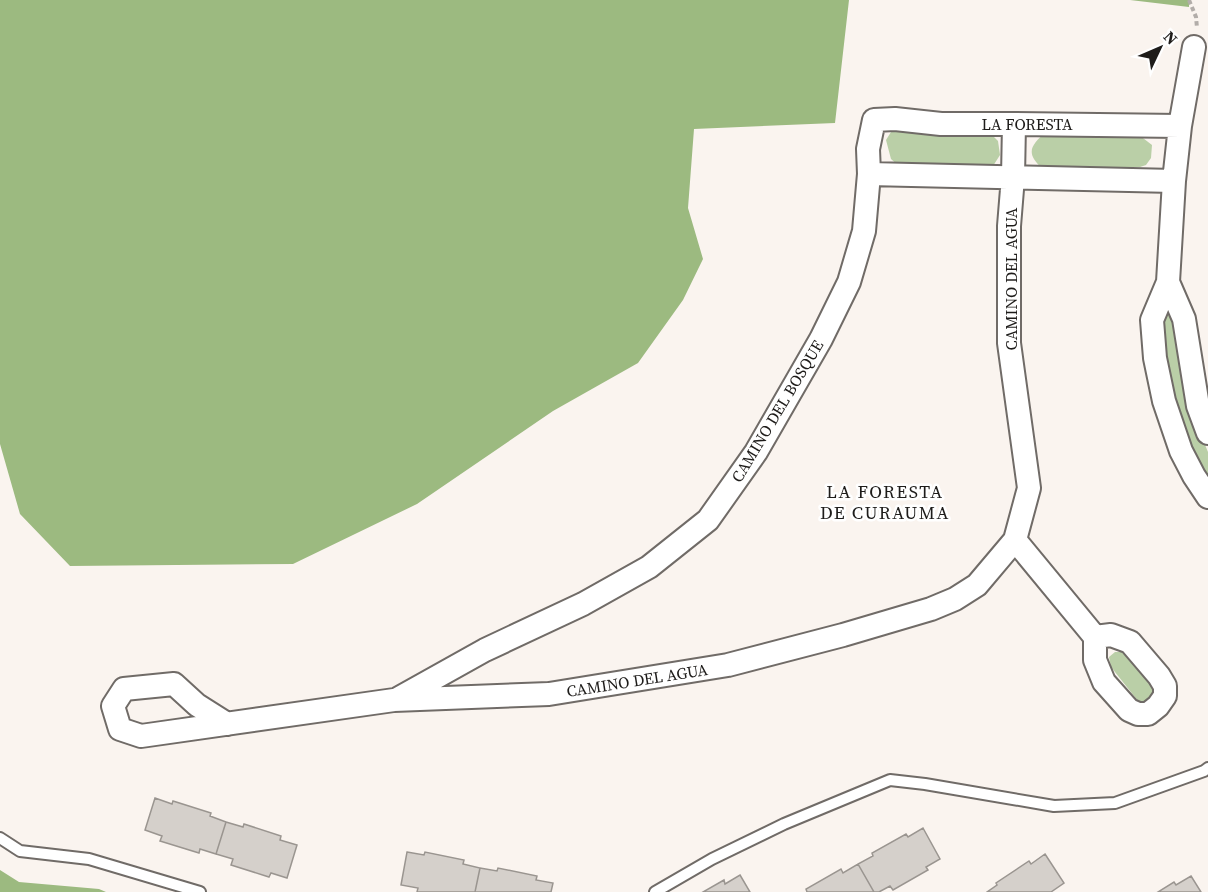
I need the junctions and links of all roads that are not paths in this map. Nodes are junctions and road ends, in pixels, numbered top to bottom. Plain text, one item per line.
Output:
1 (1194, 46) road end
2 (874, 120) joint
3 (1014, 124) junction
4 (1180, 126) junction
5 (869, 174) junction
6 (1013, 177) junction
7 (1174, 181) junction
8 (1168, 282) junction
9 (1208, 434) edge
10 (1208, 497) edge
11 (1015, 540) junction
12 (1095, 637) dead end
13 (394, 700) junction
14 (226, 724) dead end
15 (1208, 768) edge
16 (0, 838) edge
17 (200, 892) edge
18 (655, 892) edge

1 - 4 street
2 - 3 street, LA FORESTA
2 - 5 street, CAMINO DEL BOSQUE
3 - 4 street, LA FORESTA
3 - 6 street, CAMINO DEL AGUA
4 - 7 street
5 - 6 street
5 - 13 street, CAMINO DEL BOSQUE
6 - 7 street
6 - 11 street, CAMINO DEL AGUA
7 - 8 street
8 - 9 street
8 - 10 street
11 - 12 street
11 - 13 street, CAMINO DEL AGUA
13 - 14 street, CAMINO DEL AGUA
15 - 18 lane
16 - 17 lane

